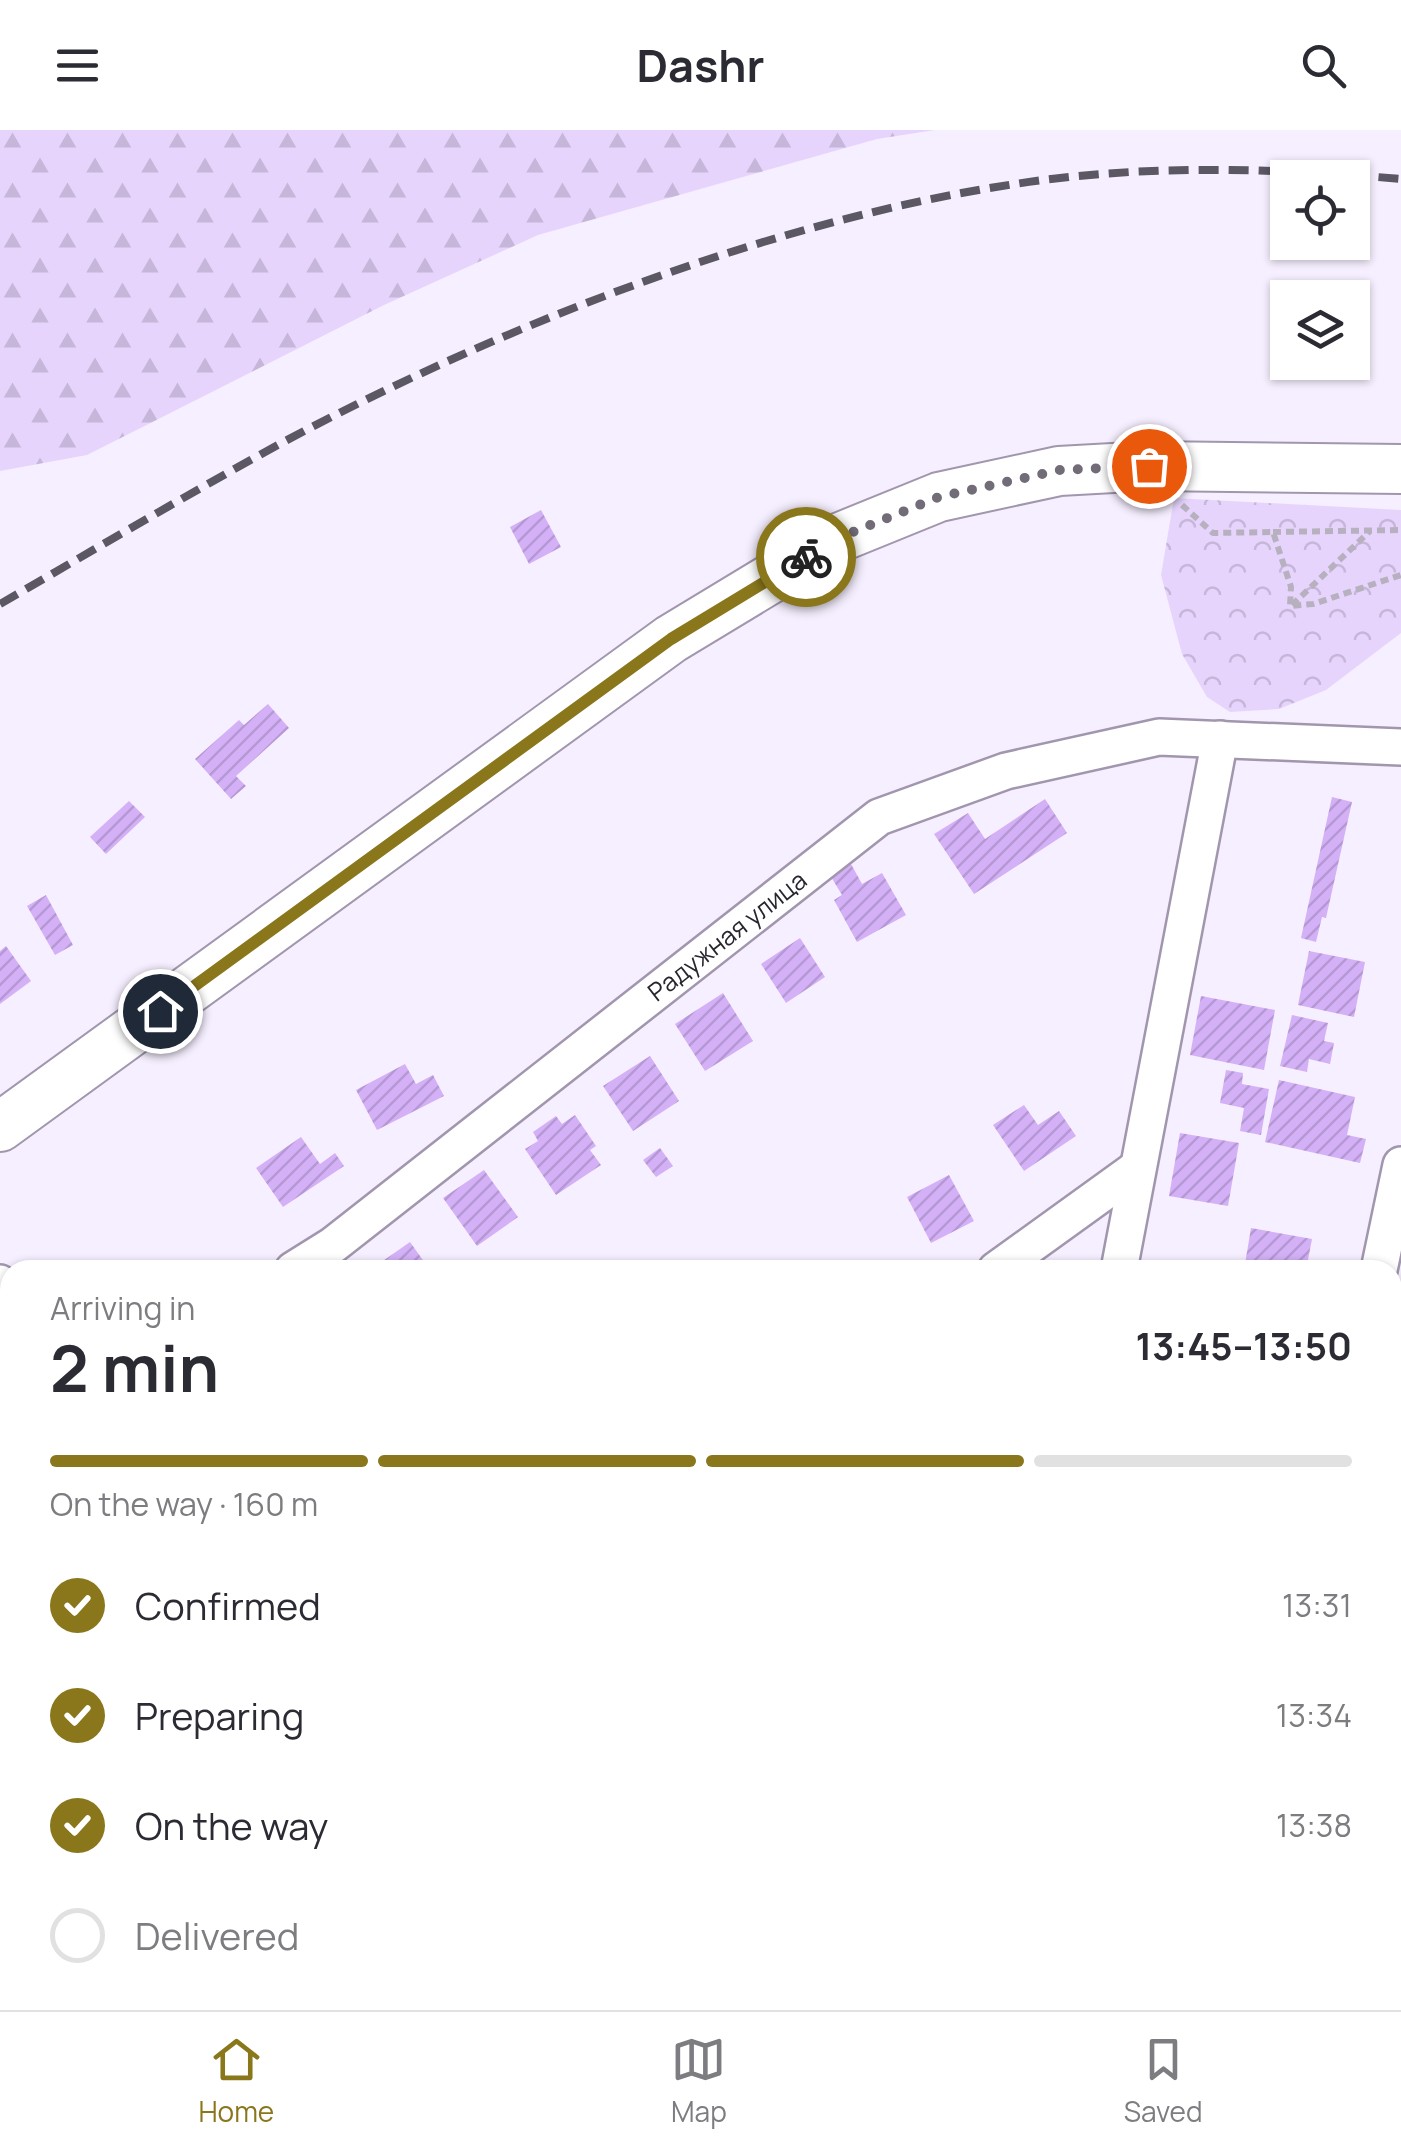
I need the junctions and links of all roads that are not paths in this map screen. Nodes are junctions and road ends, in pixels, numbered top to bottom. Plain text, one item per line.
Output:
1 (1401, 469) edge
2 (1220, 738) junction
3 (1401, 747) edge
4 (0, 1127) edge
5 (1401, 1165) edge
6 (1136, 1168) junction
7 (308, 1260) edge
8 (1010, 1260) edge
9 (1121, 1260) edge
10 (1381, 1260) edge

1 - 4 main road
2 - 3 street, Радужная улица
2 - 6 street
2 - 7 street, Радужная улица
5 - 10 street
6 - 8 street
6 - 9 street

